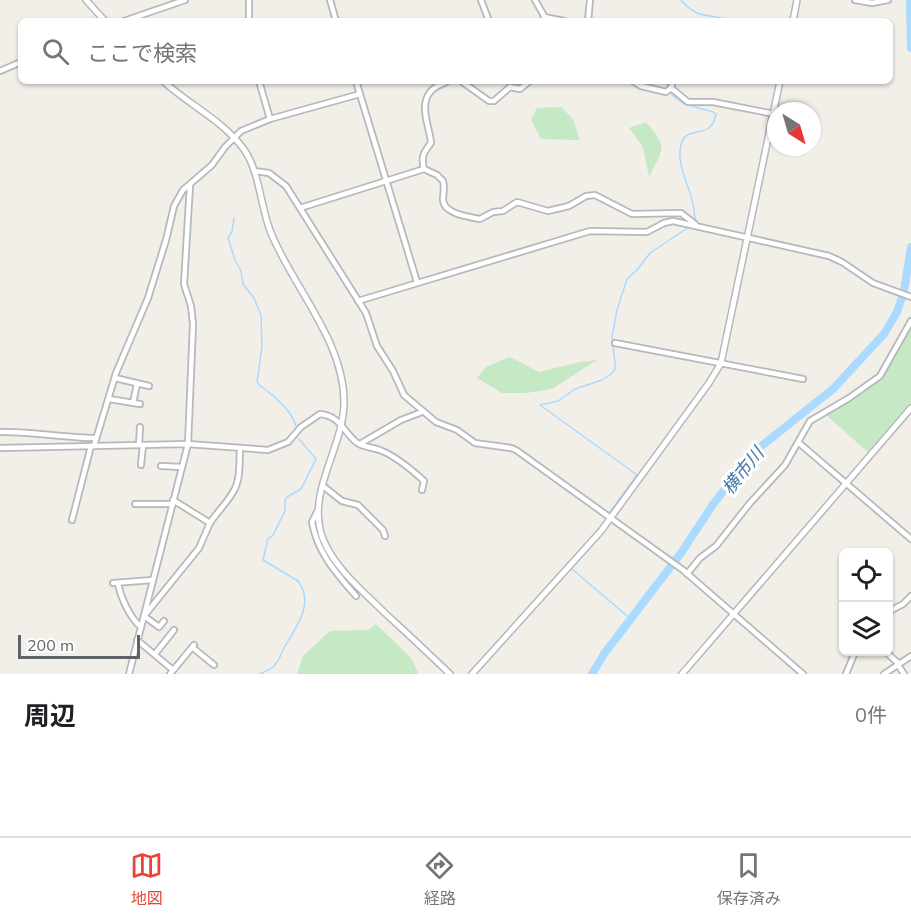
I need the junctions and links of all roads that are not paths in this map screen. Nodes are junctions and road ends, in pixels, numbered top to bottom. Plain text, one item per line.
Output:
1 (86, 0) edge
2 (185, 0) edge
3 (249, 0) edge
4 (330, 0) edge
5 (481, 0) edge
6 (535, 0) edge
7 (590, 0) edge
8 (797, 0) edge
9 (855, 0) edge
10 (888, 0) edge
11 (167, 2) edge
12 (102, 18) edge
13 (131, 18) edge
14 (249, 18) edge
15 (335, 18) edge
16 (488, 18) edge
17 (544, 18) edge
18 (588, 18) edge
19 (794, 18) edge
20 (18, 63) edge
21 (0, 71) edge
22 (167, 84) edge
23 (260, 84) edge
24 (357, 84) edge
25 (443, 84) edge
26 (465, 84) edge
27 (509, 84) edge
28 (526, 84) edge
29 (638, 84) edge
30 (672, 84) edge
31 (779, 84) edge
32 (671, 88) junction
33 (360, 94) junction
34 (776, 102) edge
35 (767, 113) edge
36 (270, 119) junction
37 (234, 138) junction
38 (767, 148) edge
39 (424, 169) junction
40 (254, 171) junction
41 (388, 181) junction
42 (190, 184) junction
43 (300, 208) junction
44 (697, 226) junction
45 (748, 239) junction
46 (417, 282) junction
47 (911, 297) edge
48 (358, 301) junction
49 (911, 321) edge
50 (615, 344) dead end
51 (721, 363) junction
52 (115, 378) junction
53 (803, 379) dead end
54 (137, 384) junction
55 (150, 386) dead end
56 (109, 399) junction
57 (133, 403) junction
58 (140, 404) dead end
59 (911, 408) edge
60 (422, 412) junction
61 (341, 423) junction
62 (140, 427) dead end
63 (0, 432) edge
64 (96, 438) junction
65 (799, 443) junction
66 (188, 444) junction
67 (360, 444) junction
68 (141, 445) junction
69 (92, 446) junction
70 (0, 448) edge
71 (240, 449) junction
72 (141, 465) dead end
73 (161, 466) dead end
74 (182, 467) junction
75 (846, 483) junction
76 (323, 486) junction
77 (422, 490) dead end
78 (173, 502) junction
79 (135, 504) dead end
80 (318, 510) junction
81 (611, 518) junction
82 (72, 520) dead end
83 (210, 523) junction
84 (385, 536) dead end
85 (911, 539) edge
86 (685, 572) junction
87 (153, 580) junction
88 (356, 596) dead end
89 (911, 596) edge
90 (893, 609) edge
91 (732, 614) junction
92 (144, 616) junction
93 (164, 621) dead end
94 (141, 627) junction
95 (174, 630) dead end
96 (137, 640) junction
97 (155, 654) junction
98 (853, 656) edge
99 (891, 656) edge
100 (911, 656) edge
101 (899, 664) junction
102 (214, 665) dead end
103 (171, 672) edge
104 (129, 674) edge
105 (450, 674) edge
106 (472, 674) edge
107 (682, 674) edge
108 (803, 674) edge
109 (846, 674) edge
110 (884, 674) edge
111 (904, 674) edge

1 - 12 street
2 - 11 street
3 - 14 street
4 - 15 street
5 - 16 street
6 - 17 street
7 - 18 street
8 - 19 street
9 - 10 street
11 - 13 street
20 - 21 street
22 - 37 street
23 - 36 street
24 - 33 street
25 - 39 street
26 - 27 street
27 - 28 street
29 - 32 street
30 - 32 street
31 - 34 street
32 - 35 street
33 - 36 street
33 - 41 street
36 - 37 street
37 - 40 street
37 - 42 street
38 - 45 street
39 - 41 street
39 - 44 street
40 - 43 street
40 - 61 street
41 - 43 street
41 - 46 street
42 - 52 street
42 - 66 street
43 - 48 street
44 - 45 street
44 - 46 street
45 - 47 street
45 - 51 street
46 - 48 street
48 - 60 street
49 - 65 street
50 - 51 street
51 - 53 street
51 - 81 street
52 - 54 street
52 - 56 street
54 - 55 street
54 - 57 street
56 - 57 street
56 - 64 street
57 - 58 street
59 - 75 street
60 - 67 street
60 - 81 street
61 - 67 street
61 - 71 street
61 - 76 street
62 - 68 street
63 - 64 street
64 - 69 street
65 - 75 street
65 - 86 street
66 - 68 street
66 - 71 street
66 - 74 street
67 - 77 street
68 - 69 street
68 - 72 street
69 - 70 street
69 - 82 street
71 - 83 street
73 - 74 street
74 - 78 street
75 - 85 street
75 - 91 street
76 - 80 street
76 - 84 street
78 - 79 street
78 - 83 street
78 - 87 street
80 - 88 street
80 - 105 street
81 - 86 street
81 - 106 street
83 - 92 street
86 - 91 street
87 - 92 street
87 - 94 street
89 - 90 street
91 - 107 street
91 - 108 street
92 - 93 street
92 - 94 street
94 - 96 street
95 - 97 street
96 - 97 street
96 - 104 street
97 - 103 street
98 - 109 street
99 - 101 street
100 - 101 street
101 - 110 street
101 - 111 street
102 - 103 street

